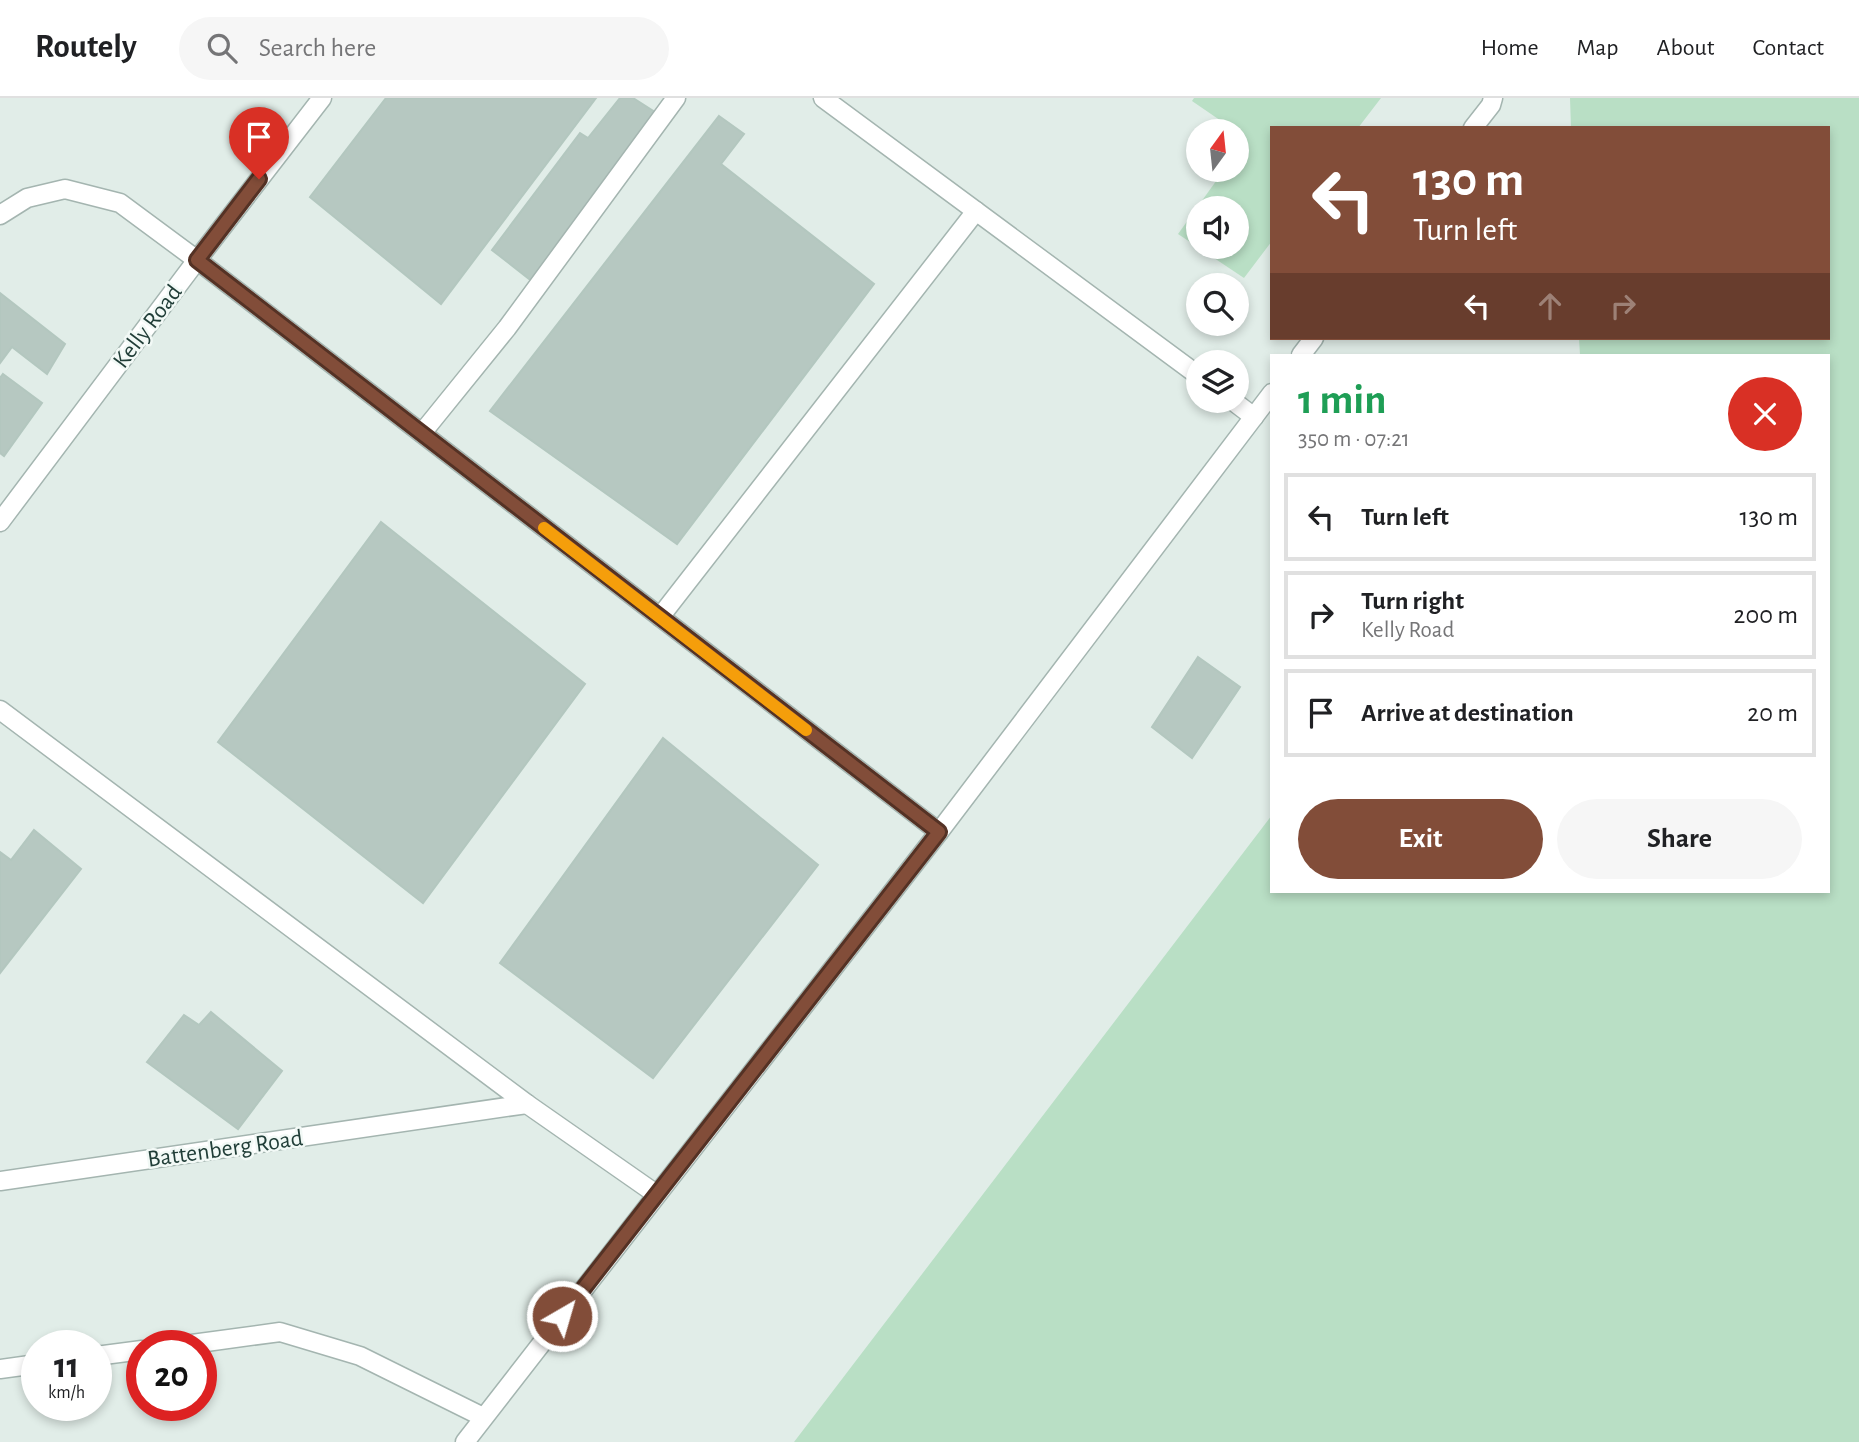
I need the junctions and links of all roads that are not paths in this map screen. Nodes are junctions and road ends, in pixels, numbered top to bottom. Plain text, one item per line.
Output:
1 (322, 98) edge
2 (676, 98) edge
3 (823, 98) edge
4 (1493, 98) edge
5 (1475, 126) edge
6 (976, 211) junction
7 (0, 215) edge
8 (197, 260) junction
9 (1312, 340) edge
10 (1302, 354) edge
11 (1186, 366) edge
12 (1270, 396) edge
13 (1249, 413) edge
14 (1254, 417) junction
15 (422, 433) junction
16 (0, 522) edge
17 (660, 617) junction
18 (0, 710) edge
19 (939, 832) junction
20 (527, 1104) junction
21 (0, 1181) edge
22 (656, 1194) junction
23 (217, 1341) edge
24 (21, 1366) edge
25 (0, 1369) edge
26 (483, 1417) junction
27 (465, 1442) edge

1 - 8 lane, Kelly Road
2 - 15 lane
3 - 6 lane
4 - 5 lane
6 - 11 lane
6 - 17 lane
7 - 8 lane
8 - 15 lane
8 - 16 lane, Kelly Road
9 - 10 lane
12 - 14 lane
13 - 14 lane
14 - 19 lane
15 - 17 lane
17 - 19 lane
18 - 20 lane
19 - 22 lane
20 - 21 lane, Battenberg Road
20 - 22 lane
22 - 26 lane
23 - 26 lane
24 - 25 lane
26 - 27 lane

